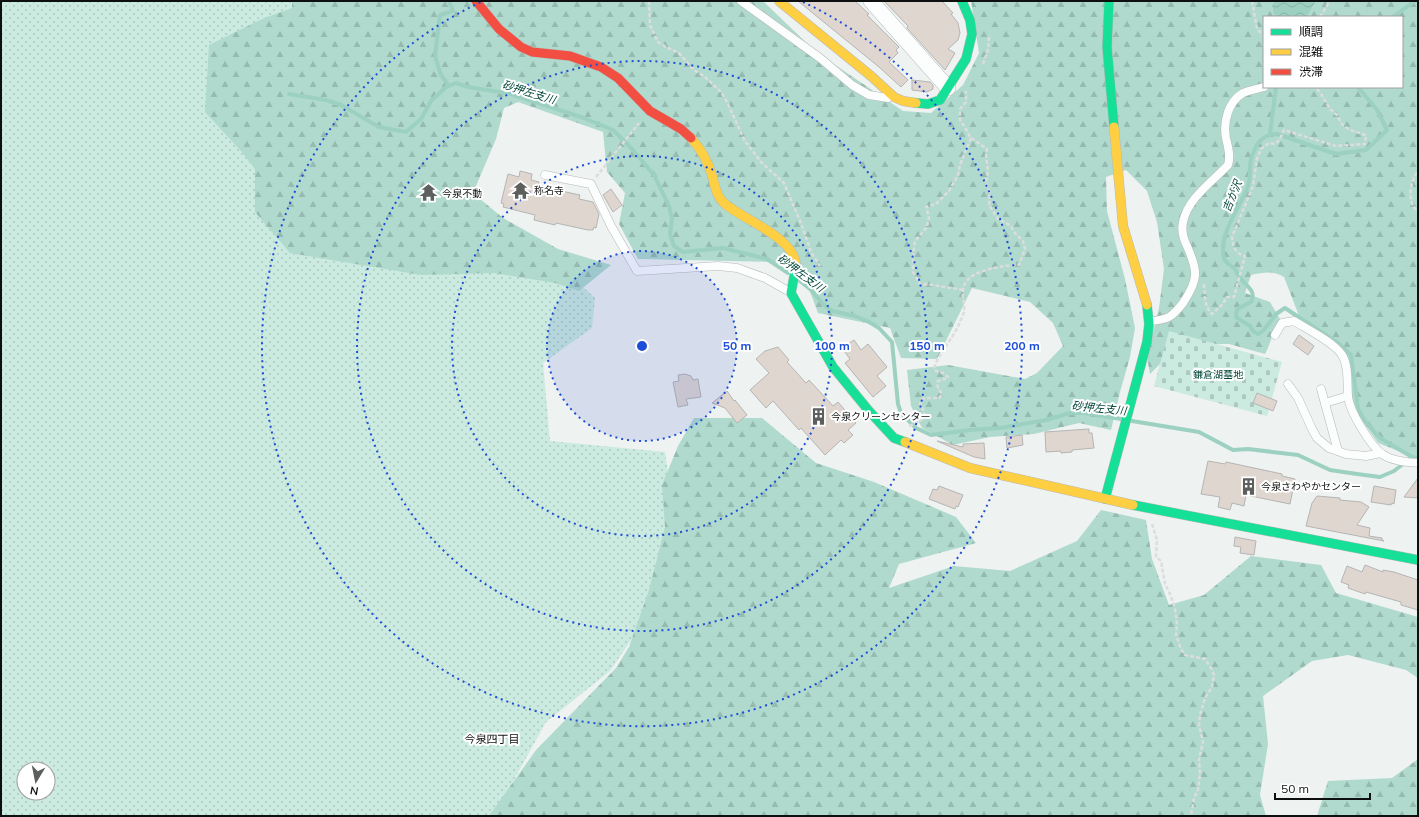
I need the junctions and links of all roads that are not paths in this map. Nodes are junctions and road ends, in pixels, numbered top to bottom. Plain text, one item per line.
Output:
1 (476, 1) edge
2 (741, 1) edge
3 (779, 1) edge
4 (870, 1) edge
5 (962, 1) edge
6 (1109, 1) edge
7 (1263, 87) edge
8 (948, 88) junction
9 (894, 97) junction
10 (545, 174) dead end
11 (790, 293) junction
12 (1149, 321) junction
13 (1275, 335) dead end
14 (1288, 384) dead end
15 (1321, 389) dead end
16 (1348, 396) junction
17 (1325, 404) junction
18 (1338, 451) junction
19 (1381, 453) junction
20 (1418, 463) edge
21 (1105, 499) junction
22 (1418, 560) edge

1 - 11 street
2 - 9 lane
3 - 9 street
4 - 8 street
5 - 8 street
6 - 12 street
7 - 12 lane
8 - 9 street
10 - 11 lane
11 - 21 street
12 - 21 street
13 - 16 lane
14 - 18 lane
15 - 17 lane
16 - 17 lane
16 - 19 lane
17 - 18 lane
18 - 19 lane
19 - 20 lane
21 - 22 street

